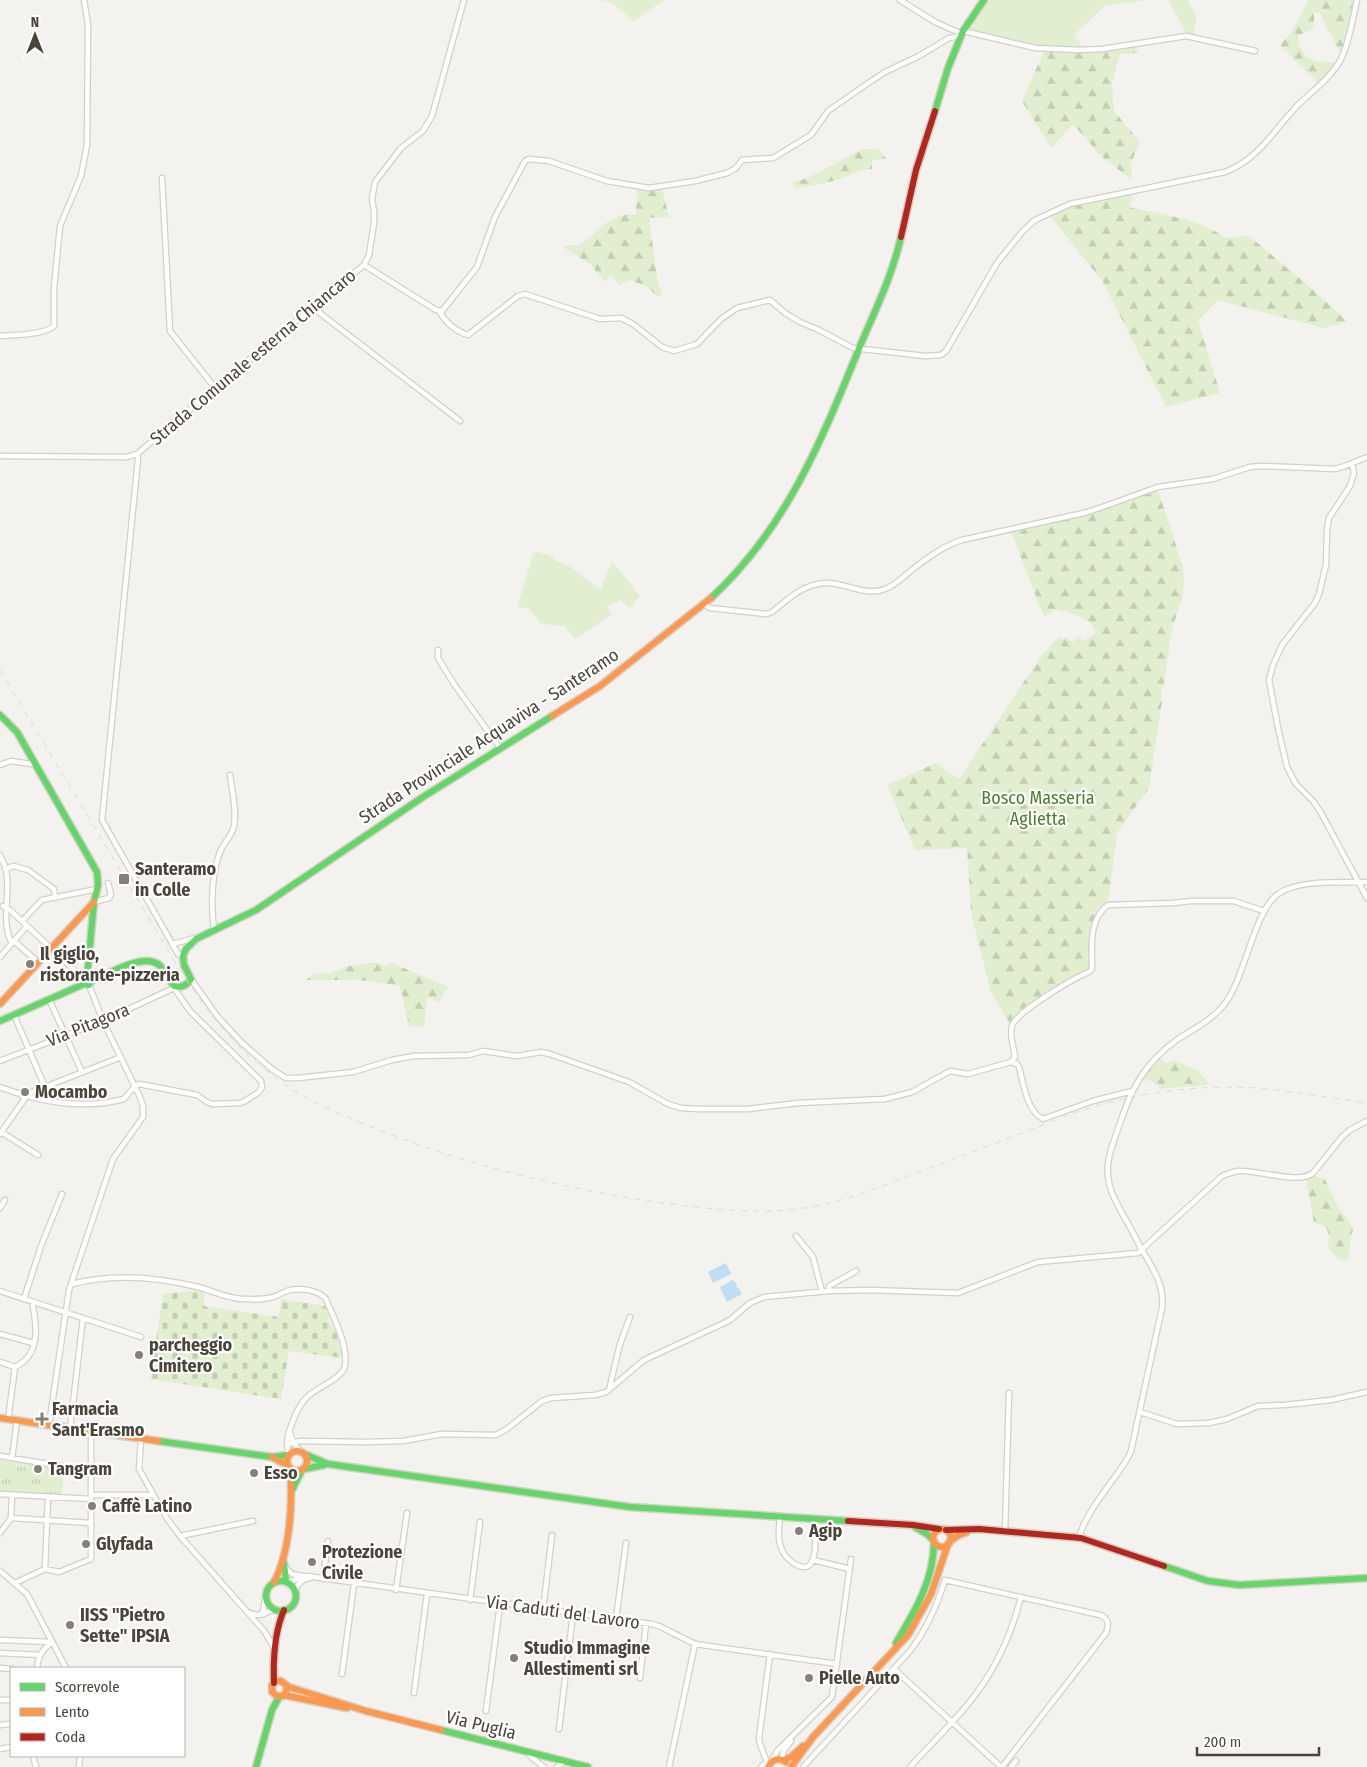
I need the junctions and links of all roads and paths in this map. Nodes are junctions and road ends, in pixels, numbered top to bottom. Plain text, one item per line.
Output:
1 (84, 0) edge
2 (464, 0) edge
3 (900, 0) edge
4 (984, 0) edge
5 (1357, 0) edge
6 (962, 34) junction
7 (1254, 51) dead end
8 (162, 178) dead end
9 (364, 265) junction
10 (312, 307) junction
11 (439, 311) junction
12 (0, 336) edge
13 (858, 349) junction
14 (215, 388) junction
15 (460, 421) dead end
16 (137, 454) junction
17 (0, 456) edge
18 (1367, 457) edge
19 (1352, 464) junction
20 (704, 604) junction
21 (438, 650) dead end
22 (0, 715) edge
23 (500, 748) junction
24 (34, 762) junction
25 (0, 765) edge
26 (230, 775) dead end
27 (0, 855) edge
28 (6, 870) junction
29 (1367, 882) edge
30 (108, 883) dead end
31 (1359, 883) junction
32 (97, 889) junction
33 (55, 898) junction
34 (1367, 898) edge
35 (94, 902) junction
36 (3, 906) junction
37 (1264, 911) junction
38 (22, 921) junction
39 (27, 926) junction
40 (214, 930) junction
41 (199, 937) junction
42 (13, 942) junction
43 (173, 944) junction
44 (50, 948) junction
45 (183, 956) junction
46 (0, 957) edge
47 (38, 962) junction
48 (192, 979) junction
49 (87, 981) junction
50 (175, 988) junction
51 (49, 999) junction
52 (0, 1004) edge
53 (14, 1015) junction
54 (0, 1021) edge
55 (103, 1021) junction
56 (66, 1034) junction
57 (29, 1049) junction
58 (121, 1057) junction
59 (0, 1061) edge
60 (1011, 1062) junction
61 (82, 1072) junction
62 (134, 1086) junction
63 (0, 1087) edge
64 (45, 1087) junction
65 (1132, 1091) junction
66 (24, 1096) junction
67 (1367, 1121) edge
68 (1, 1133) edge
69 (38, 1155) dead end
70 (62, 1194) dead end
71 (5, 1200) dead end
72 (0, 1208) edge
73 (796, 1236) dead end
74 (1142, 1250) junction
75 (856, 1271) dead end
76 (72, 1284) junction
77 (0, 1291) edge
78 (829, 1291) junction
79 (822, 1292) junction
80 (24, 1299) junction
81 (32, 1302) junction
82 (65, 1312) junction
83 (630, 1317) dead end
84 (84, 1318) junction
85 (0, 1334) edge
86 (141, 1337) dead end
87 (33, 1343) junction
88 (0, 1362) edge
89 (15, 1367) junction
90 (609, 1390) junction
91 (1367, 1392) edge
92 (1009, 1393) dead end
93 (1140, 1412) junction
94 (0, 1418) edge
95 (8, 1420) junction
96 (17, 1421) junction
97 (49, 1425) junction
98 (70, 1429) junction
99 (92, 1432) junction
100 (290, 1432) junction
101 (141, 1438) junction
102 (293, 1442) junction
103 (286, 1446) junction
104 (302, 1453) junction
105 (289, 1455) junction
106 (0, 1456) edge
107 (272, 1456) junction
108 (280, 1456) junction
109 (12, 1458) junction
110 (328, 1464) junction
111 (289, 1468) junction
112 (303, 1470) junction
113 (91, 1471) junction
114 (292, 1491) junction
115 (0, 1494) edge
116 (12, 1495) junction
117 (153, 1495) junction
118 (48, 1497) junction
119 (91, 1497) junction
120 (406, 1513) dead end
121 (780, 1517) junction
122 (11, 1518) junction
123 (814, 1519) junction
124 (47, 1520) junction
125 (253, 1521) dead end
126 (480, 1522) dead end
127 (91, 1523) junction
128 (892, 1524) junction
129 (942, 1529) junction
130 (1003, 1532) junction
131 (0, 1533) edge
132 (552, 1535) dead end
133 (180, 1536) junction
134 (1079, 1537) junction
135 (328, 1541) dead end
136 (934, 1541) junction
137 (626, 1543) dead end
138 (949, 1543) junction
139 (285, 1545) junction
140 (851, 1559) dead end
141 (813, 1560) junction
142 (284, 1565) junction
143 (850, 1569) junction
144 (45, 1570) junction
145 (0, 1571) edge
146 (307, 1576) junction
147 (315, 1578) junction
148 (1367, 1578) edge
149 (323, 1579) junction
150 (274, 1582) junction
151 (287, 1582) junction
152 (15, 1583) junction
153 (354, 1584) junction
154 (295, 1590) junction
155 (396, 1590) junction
156 (427, 1594) junction
157 (1021, 1598) junction
158 (266, 1599) junction
159 (470, 1600) junction
160 (500, 1604) junction
161 (274, 1609) junction
162 (247, 1610) junction
163 (284, 1610) junction
164 (543, 1610) junction
165 (258, 1614) junction
166 (573, 1614) junction
167 (616, 1619) junction
168 (646, 1623) junction
169 (277, 1634) junction
170 (0, 1640) edge
171 (52, 1642) junction
172 (694, 1644) junction
173 (275, 1651) junction
174 (0, 1653) edge
175 (892, 1653) junction
176 (770, 1654) junction
177 (40, 1655) junction
178 (837, 1664) junction
179 (37, 1667) edge
180 (64, 1667) edge
181 (894, 1669) junction
182 (342, 1674) dead end
183 (640, 1678) dead end
184 (274, 1683) junction
185 (285, 1684) junction
186 (272, 1692) junction
187 (414, 1693) dead end
188 (281, 1696) junction
189 (366, 1711) junction
190 (486, 1711) dead end
191 (952, 1722) junction
192 (268, 1726) junction
193 (558, 1729) dead end
194 (794, 1736) junction
195 (813, 1737) junction
196 (528, 1752) junction
197 (565, 1761) junction
198 (1016, 1761) dead end
199 (772, 1762) edge
200 (256, 1767) edge
201 (544, 1767) edge
202 (556, 1767) edge
203 (588, 1767) edge
204 (669, 1767) edge
205 (790, 1767) edge
206 (803, 1767) edge
207 (910, 1767) edge
208 (1001, 1767) edge
209 (1011, 1767) edge

1 - 12 street
2 - 9 street, Strada Comunale esterna Chiancaro
3 - 6 street
4 - 6 main road, Strada Provinciale Acquaviva - Santeramo
5 - 13 street
6 - 7 street
6 - 11 street
6 - 13 main road, Strada Provinciale Acquaviva - Santeramo
8 - 14 street
9 - 10 street, Strada Comunale esterna Chiancaro
9 - 11 street
10 - 14 street, Strada Comunale esterna Chiancaro
10 - 15 street
11 - 13 street
13 - 20 main road, Strada Provinciale Acquaviva - Santeramo
14 - 16 street, Strada Comunale esterna Chiancaro
16 - 17 street
16 - 43 street, Strada Comunale esterna Chiancaro
18 - 19 street
19 - 20 street
19 - 31 street
20 - 23 main road, Strada Provinciale Acquaviva - Santeramo
21 - 23 street
22 - 24 main road
23 - 40 main road, Strada Provinciale Acquaviva - Santeramo
24 - 25 street
24 - 32 main road
26 - 40 street
27 - 28 street
28 - 33 street
28 - 36 street
29 - 31 street
30 - 35 street
31 - 34 street
31 - 37 street
32 - 33 street
32 - 35 main road
33 - 38 street
35 - 44 main road
35 - 49 main road
36 - 38 street
36 - 42 street
37 - 60 street
37 - 65 street
38 - 39 street
39 - 42 street
39 - 44 street
40 - 41 main road, Strada Provinciale Acquaviva - Santeramo
41 - 43 street
41 - 45 main road
42 - 46 street
42 - 47 street
43 - 45 street, Strada Comunale esterna Chiancaro
44 - 47 main road
44 - 49 street
45 - 48 main road
47 - 52 main road
48 - 50 main road
48 - 60 street
49 - 50 main road
49 - 51 main road
49 - 55 street
50 - 55 street, Via Pitagora
50 - 62 street
51 - 53 main road
51 - 56 street
53 - 54 main road
53 - 57 street
55 - 56 street, Via Pitagora
55 - 58 street
56 - 57 street, Via Pitagora
56 - 61 street
57 - 59 street, Via Pitagora
57 - 64 street
58 - 61 street
58 - 62 street
60 - 65 street
61 - 64 street
62 - 66 street
62 - 76 street
63 - 66 street
64 - 66 street
65 - 74 street
66 - 68 street
67 - 74 street
68 - 69 street
70 - 80 street
71 - 72 street
73 - 79 street
74 - 78 street
74 - 93 street
75 - 78 street
76 - 82 street
76 - 100 street
77 - 80 street
78 - 79 street
79 - 90 street
80 - 81 street
81 - 82 street
81 - 87 street
82 - 84 street
82 - 97 street
83 - 90 street
84 - 86 street
84 - 98 street
85 - 87 street
87 - 89 street
88 - 89 street
89 - 95 street
90 - 102 street
91 - 93 street
92 - 130 street
93 - 134 street
94 - 95 main road
95 - 96 main road
96 - 97 main road
96 - 109 street
97 - 98 main road
98 - 99 main road
99 - 101 main road
99 - 113 street
100 - 102 street
100 - 103 street
101 - 107 main road
101 - 117 street
102 - 103 street
102 - 104 street
103 - 105 street
103 - 108 street
104 - 105 main road
104 - 110 main road
104 - 112 main road
105 - 108 main road
105 - 111 main road
106 - 109 street
107 - 108 main road
107 - 111 main road
109 - 113 street
110 - 112 main road
110 - 121 main road
111 - 112 main road
111 - 114 main road
112 - 114 main road
113 - 119 street
114 - 139 main road
115 - 116 street
116 - 118 street
116 - 122 street
117 - 119 street
117 - 133 street
118 - 119 street
118 - 124 street
119 - 127 street
120 - 155 street
121 - 123 main road
121 - 141 street
122 - 124 street
122 - 131 street
123 - 128 main road
123 - 141 street
124 - 127 street
124 - 144 street
125 - 133 street
126 - 159 street
127 - 144 street
128 - 129 main road
128 - 136 main road
129 - 130 main road
129 - 136 main road
129 - 138 main road
130 - 134 main road
130 - 138 main road
132 - 164 street
133 - 162 street
134 - 148 main road
135 - 149 street
136 - 138 main road
136 - 175 main road
137 - 167 street
138 - 175 main road
139 - 142 main road
139 - 150 main road
140 - 143 street
141 - 143 street
142 - 146 street, Via Caduti del Lavoro
142 - 151 main road
143 - 178 street
144 - 152 street
145 - 152 street
146 - 147 street, Via Caduti del Lavoro
146 - 151 street
147 - 149 street, Via Caduti del Lavoro
147 - 154 street
149 - 153 street, Via Caduti del Lavoro
150 - 151 main road
150 - 158 main road
151 - 154 main road
152 - 171 street
153 - 155 street, Via Caduti del Lavoro
153 - 182 street
154 - 163 main road
155 - 156 street, Via Caduti del Lavoro
156 - 159 street, Via Caduti del Lavoro
156 - 187 street
157 - 181 street
157 - 191 street
157 - 208 street
158 - 161 main road
158 - 165 street
159 - 160 street, Via Caduti del Lavoro
160 - 164 street, Via Caduti del Lavoro
160 - 190 street
161 - 163 main road
161 - 165 street
161 - 169 main road
162 - 165 street
162 - 173 street
163 - 169 main road
164 - 166 street, Via Caduti del Lavoro
166 - 167 street, Via Caduti del Lavoro
166 - 193 street
167 - 168 street, Via Caduti del Lavoro
168 - 172 street, Via Caduti del Lavoro
168 - 183 street
169 - 173 main road
170 - 171 street
171 - 177 street
171 - 180 street
172 - 176 street, Via Caduti del Lavoro
172 - 204 street
173 - 184 main road
173 - 185 main road
174 - 177 street
175 - 195 main road
176 - 178 street, Via Caduti del Lavoro
176 - 199 street
177 - 179 street
178 - 194 street
181 - 191 street
181 - 206 street
184 - 185 main road
184 - 186 main road
185 - 188 main road
185 - 189 main road, Via Puglia
186 - 188 main road
186 - 192 main road
188 - 189 main road, Via Puglia
188 - 192 main road
189 - 196 main road, Via Puglia
191 - 207 street
191 - 208 street
192 - 200 main road
194 - 199 street
194 - 199 street
195 - 199 main road
195 - 205 main road
196 - 197 main road, Via Puglia
196 - 201 street
197 - 202 street
197 - 203 main road, Via Puglia
198 - 209 street
199 - 205 main road

